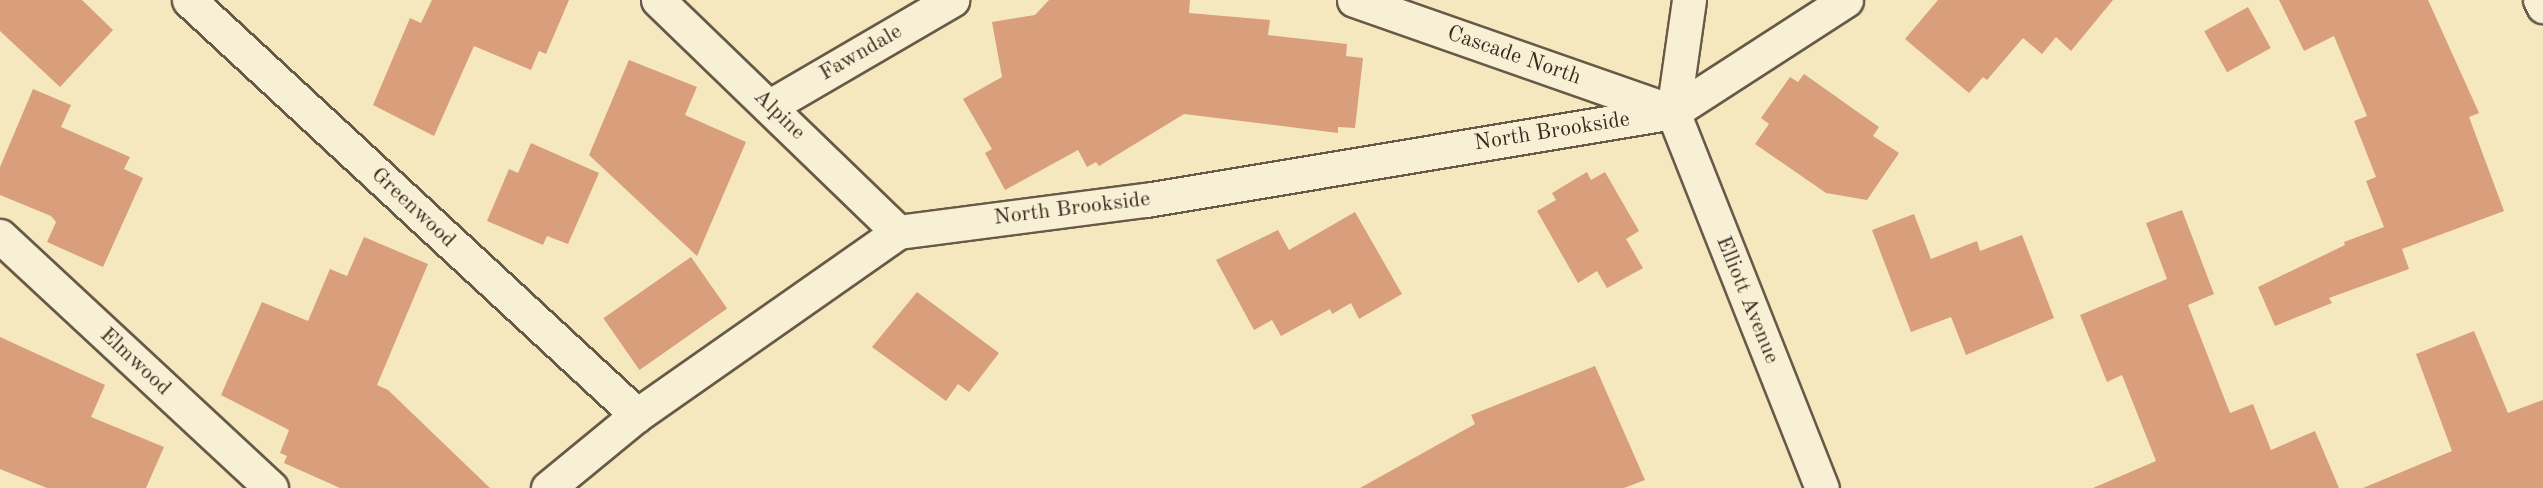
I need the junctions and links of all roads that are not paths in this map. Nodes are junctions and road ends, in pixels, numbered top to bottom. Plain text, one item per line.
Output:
1 (189, 0) edge
2 (658, 0) edge
3 (952, 0) edge
4 (1354, 0) edge
5 (1689, 0) edge
6 (1846, 0) edge
7 (2540, 0) edge
8 (2543, 6) edge
9 (770, 106) junction
10 (1673, 112) junction
11 (898, 232) junction
12 (0, 236) edge
13 (637, 415) junction
14 (271, 488) edge
15 (548, 488) edge
16 (1822, 488) edge

1 - 13 street, Greenwood
2 - 9 street, Alpine
3 - 9 street, Fawndale
4 - 10 street, Cascade North
5 - 10 street
6 - 10 street
7 - 8 street
9 - 11 street, Alpine
10 - 11 street, North Brookside
10 - 16 street, Elliott Avenue
11 - 13 street, North Brookside
12 - 14 street, Elmwood
13 - 15 street, North Brookside

